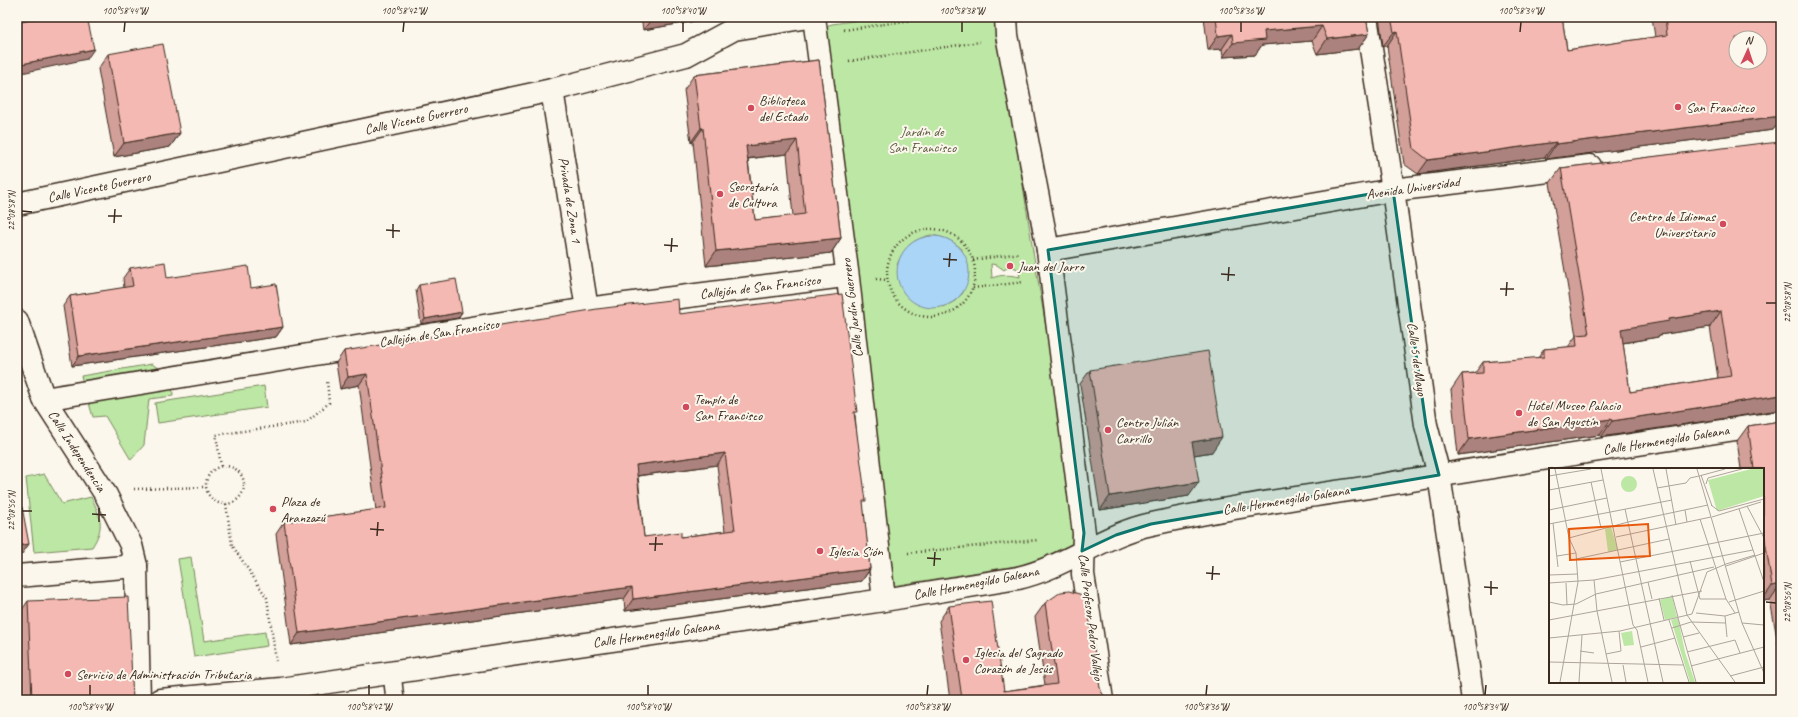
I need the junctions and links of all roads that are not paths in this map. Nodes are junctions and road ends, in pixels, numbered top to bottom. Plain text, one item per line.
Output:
1 (1006, 17) edge
2 (1366, 17) edge
3 (733, 23) edge
4 (813, 23) edge
5 (552, 90) junction
6 (1607, 164) edge
7 (1393, 190) junction
8 (17, 204) edge
9 (1048, 250) junction
10 (836, 277) dead end
11 (587, 310) junction
12 (17, 321) edge
13 (44, 399) junction
14 (1781, 422) edge
15 (1439, 476) junction
16 (1083, 542) junction
17 (136, 566) junction
18 (17, 576) edge
19 (884, 600) junction
20 (392, 672) junction
21 (139, 700) edge
22 (160, 700) edge
23 (395, 700) edge
24 (1102, 700) edge
25 (1473, 700) edge

1 - 9 street
2 - 7 street, Calle 5 de Mayo
3 - 4 street, Calle Vicente Guerrero
3 - 5 street, Calle Vicente Guerrero
4 - 19 street, Calle Jardín Guerrero
5 - 8 street, Calle Vicente Guerrero
5 - 11 street, Privada de Zona 1
6 - 7 street, Avenida Universidad
7 - 9 street, Avenida Universidad
7 - 15 street, Calle 5 de Mayo
9 - 16 street
10 - 11 street, Callejón de San Francisco
11 - 13 street, Callejón de San Francisco
12 - 13 street, Calle Independencia
13 - 17 street, Calle Independencia
14 - 15 street, Calle Hermenegildo Galeana
15 - 16 street, Calle Hermenegildo Galeana
15 - 25 street, Calle 5 de Mayo
16 - 19 street, Calle Hermenegildo Galeana
16 - 24 street, Calle Profesor Pedro Vallejo
17 - 18 street
17 - 21 street, Calle Independencia
19 - 20 street, Calle Hermenegildo Galeana
20 - 22 street, Calle Hermenegildo Galeana
20 - 23 lane

